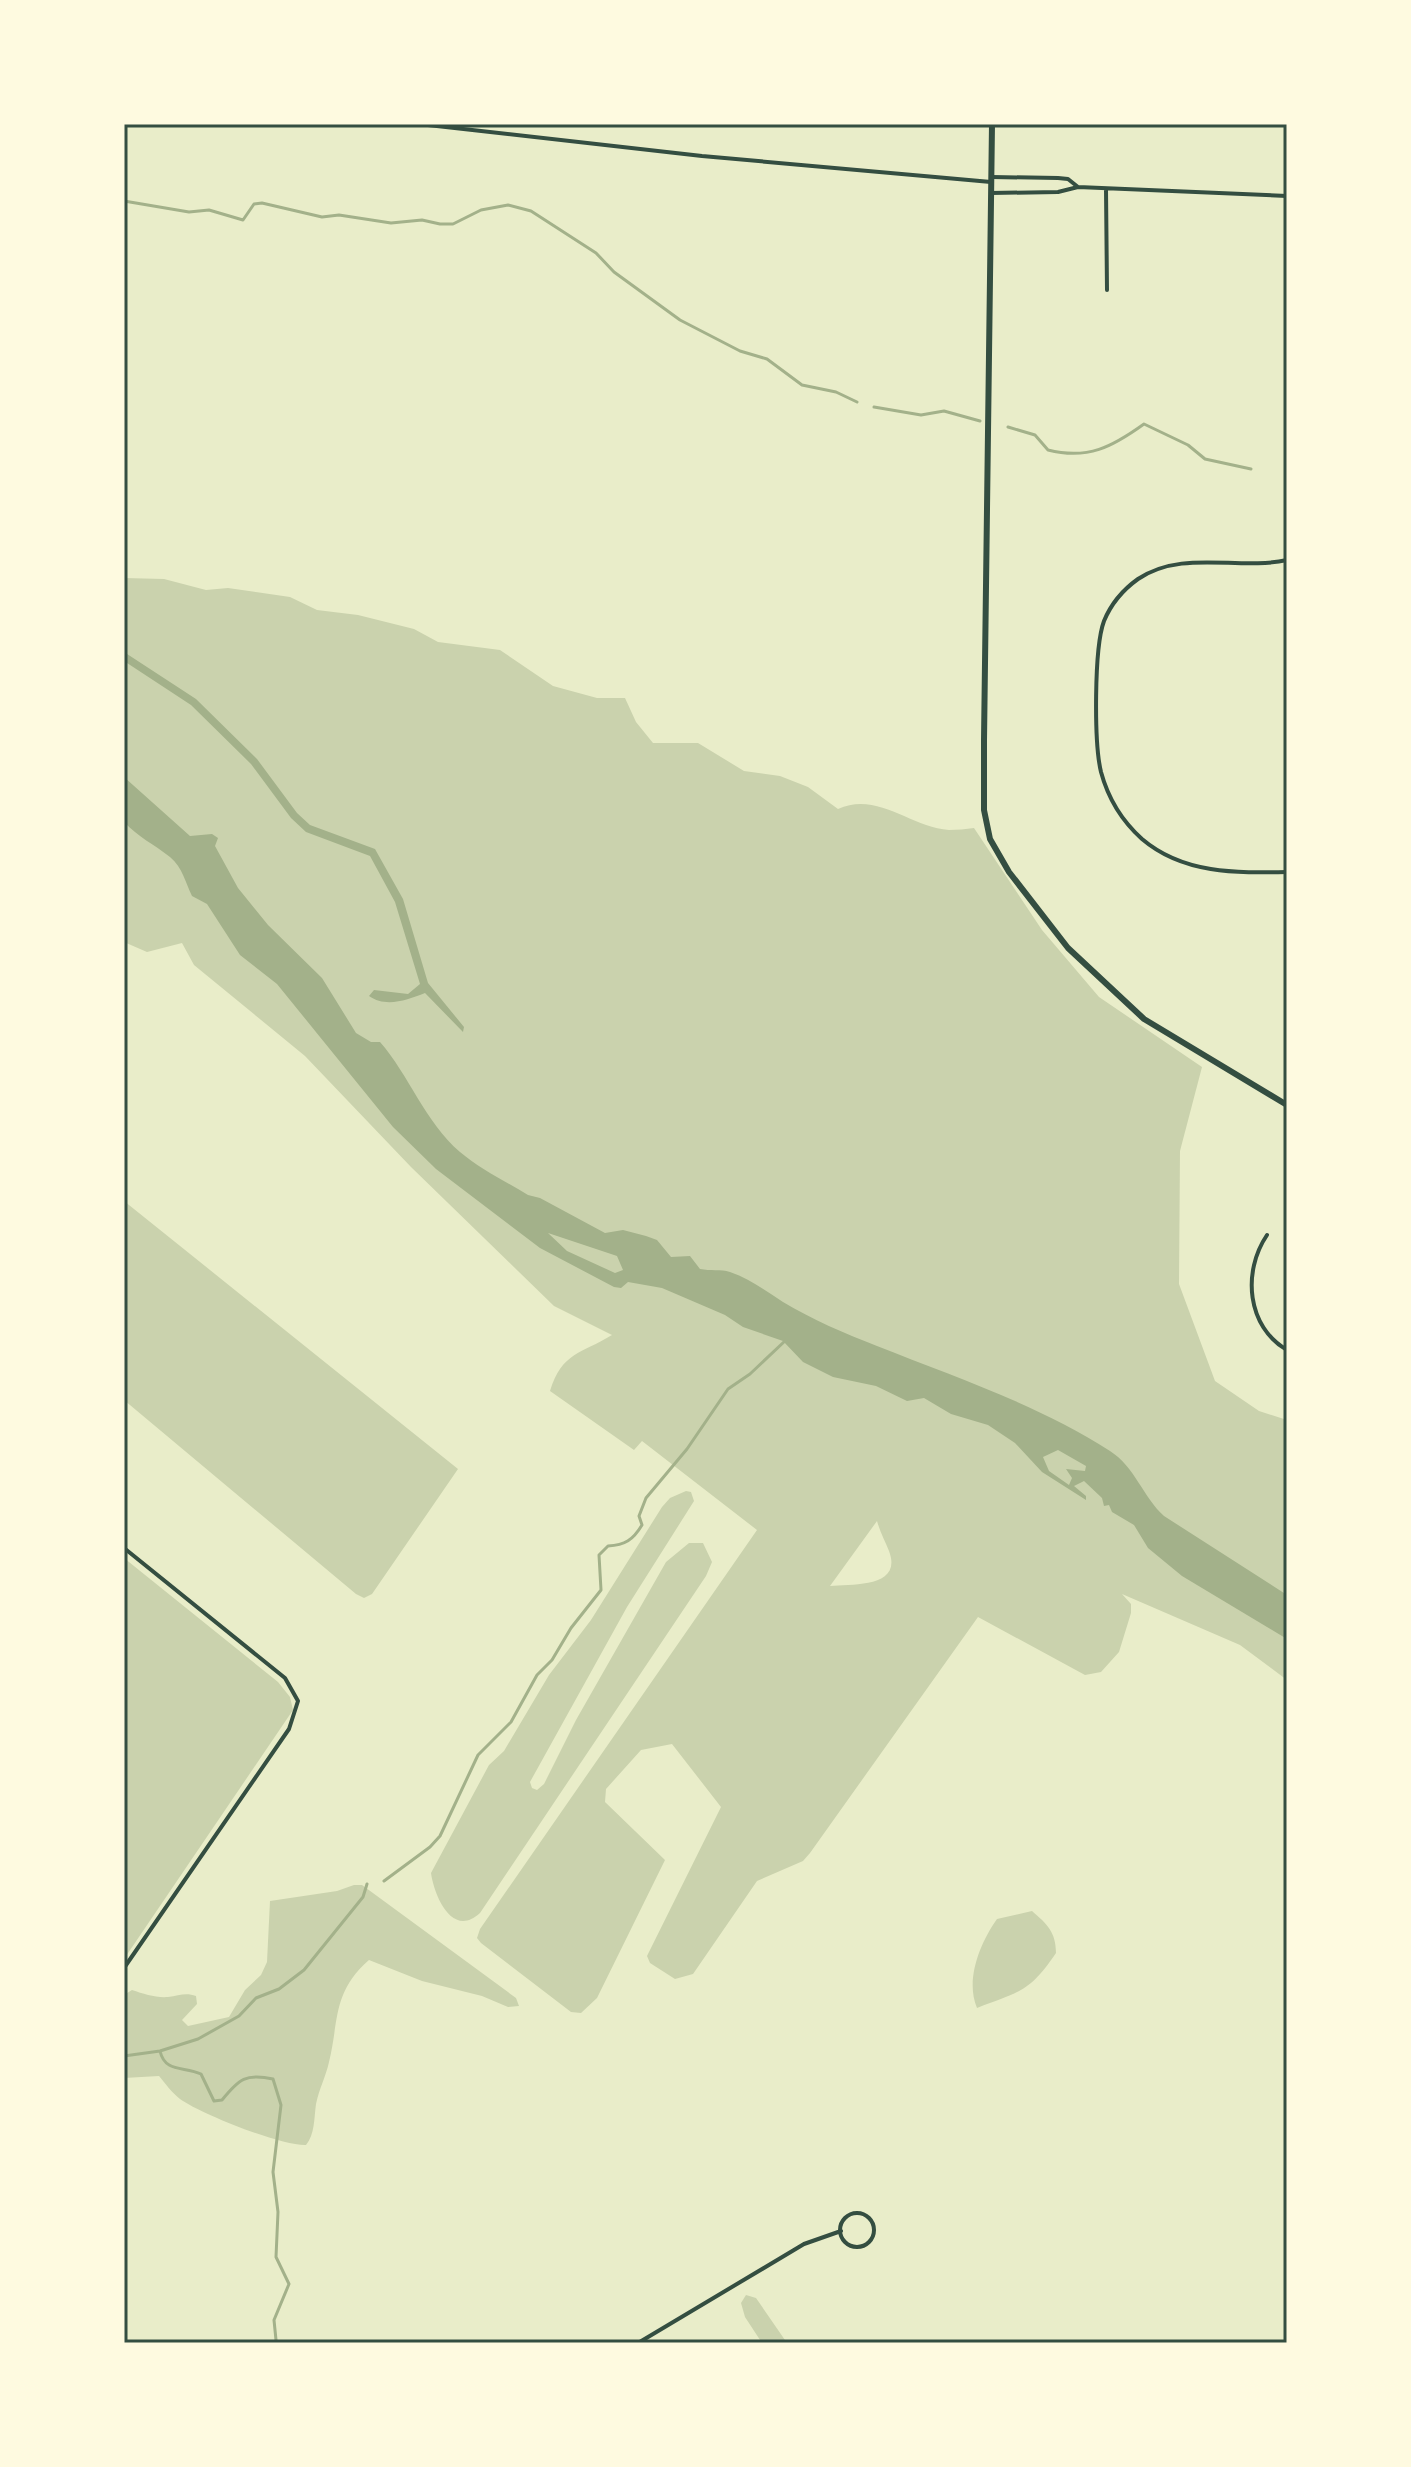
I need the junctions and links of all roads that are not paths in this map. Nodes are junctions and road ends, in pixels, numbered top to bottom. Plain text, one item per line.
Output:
1 (419, 124) edge
2 (992, 124) edge
3 (992, 180) junction
4 (1078, 187) junction
5 (1106, 189) junction
6 (991, 193) junction
7 (1287, 196) edge
8 (1107, 290) dead end
9 (1287, 560) edge
10 (1287, 872) edge
11 (1287, 1105) edge
12 (1267, 1235) dead end
13 (1287, 1350) edge
14 (124, 1548) edge
15 (124, 1968) edge
16 (841, 2231) junction
17 (638, 2343) edge

1 - 3 street
2 - 3 main road
3 - 4 street
3 - 6 main road
4 - 5 street
4 - 6 street
5 - 7 street
5 - 8 street
6 - 11 main road
9 - 10 street
12 - 13 street
14 - 15 street
16 - 16 street
16 - 17 street

